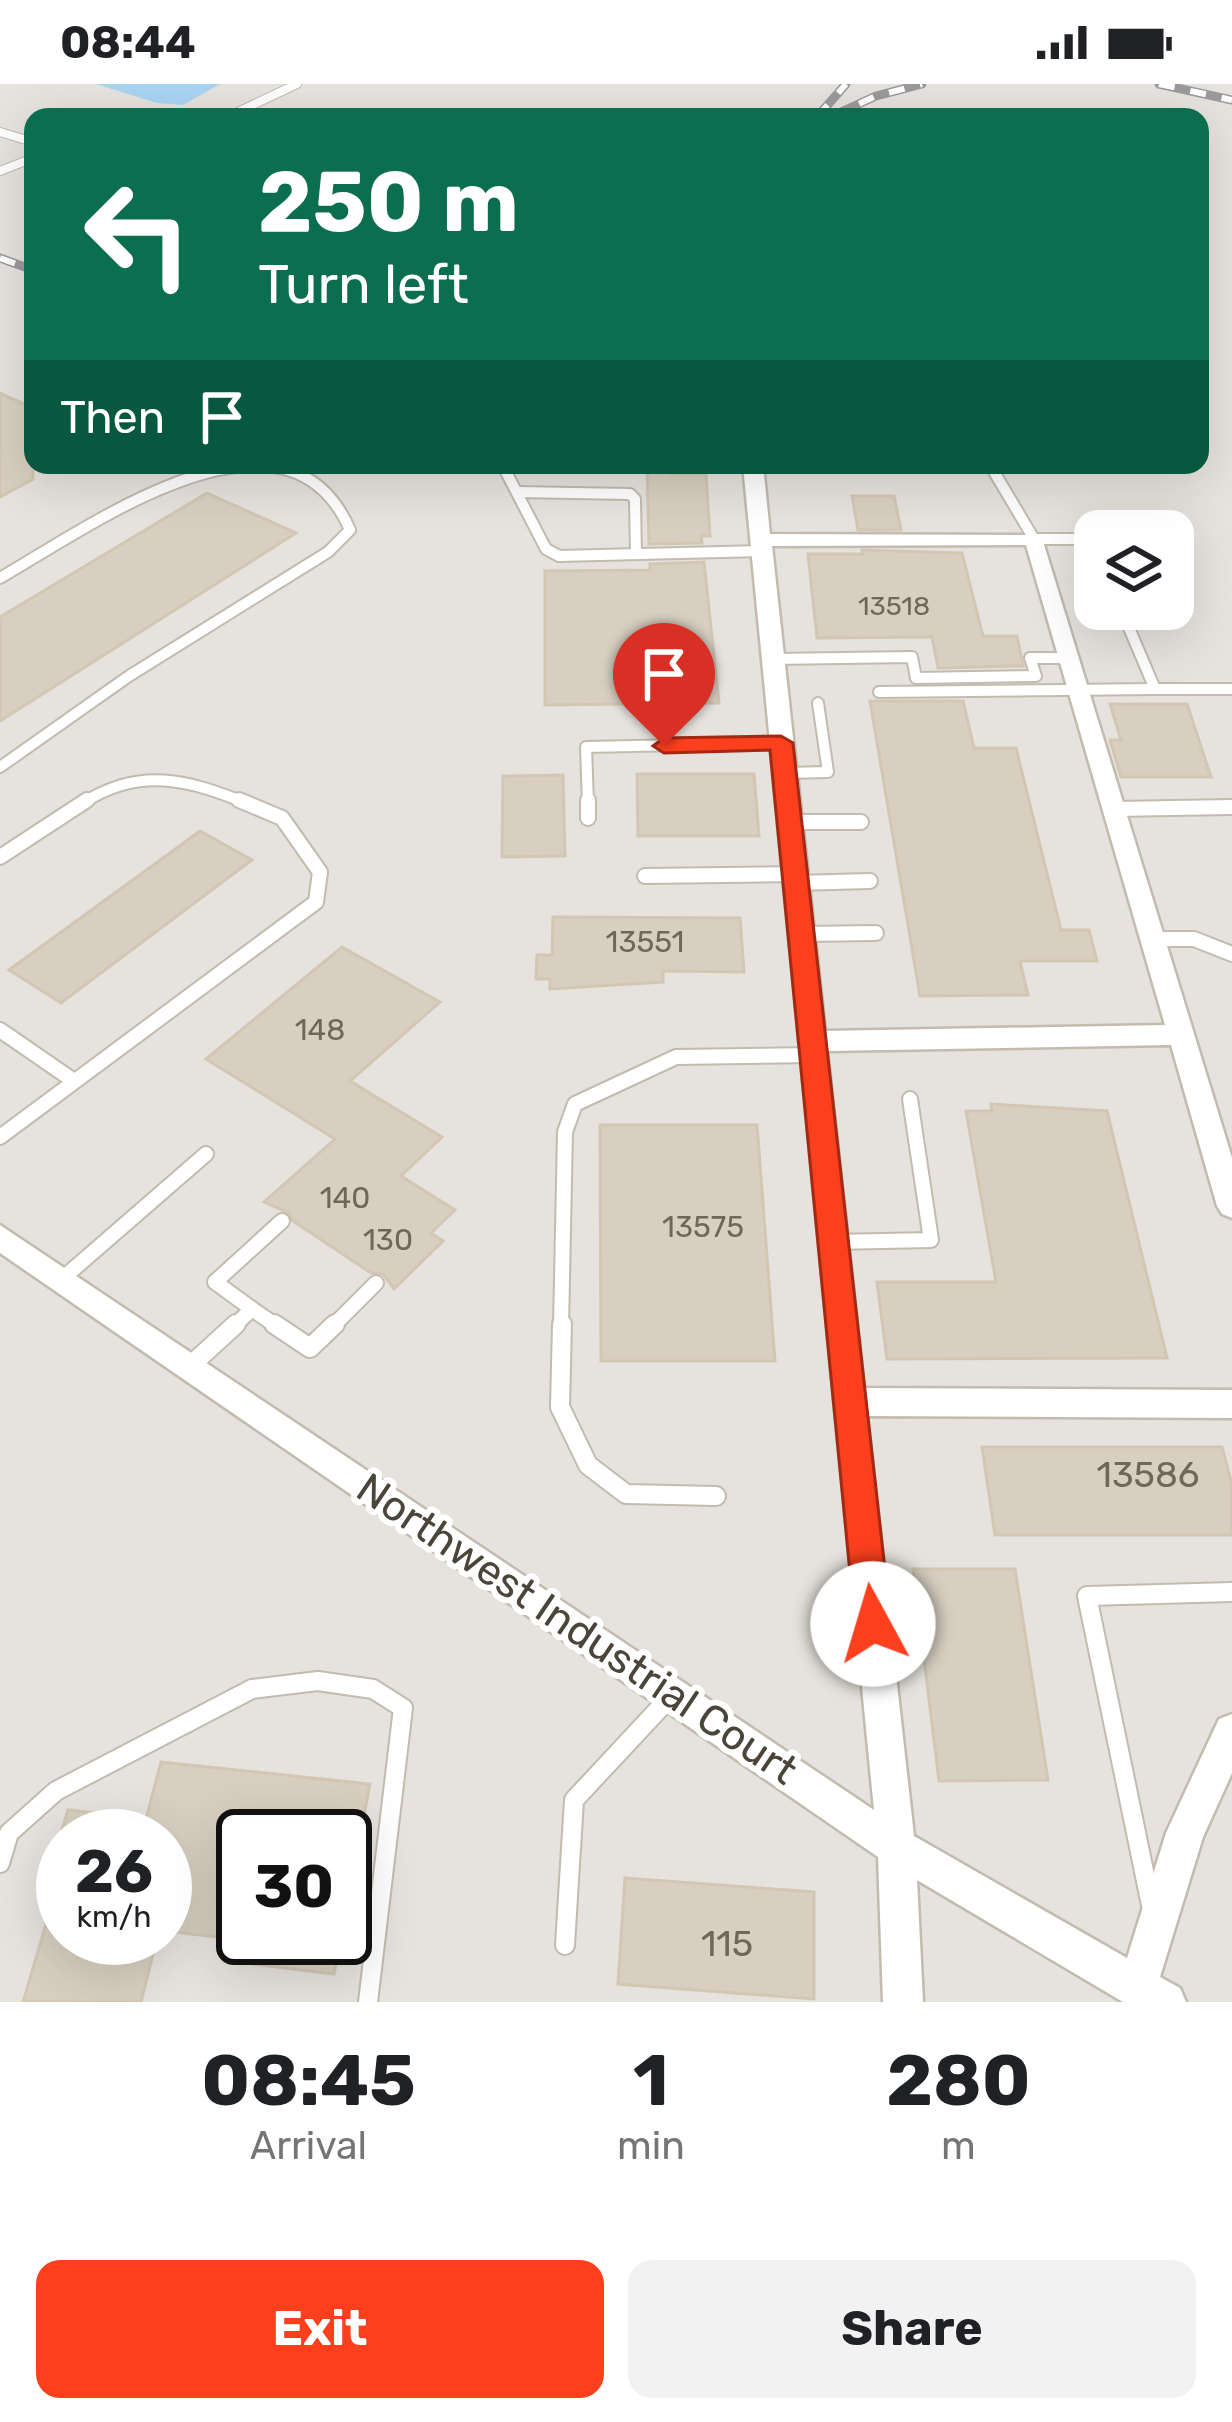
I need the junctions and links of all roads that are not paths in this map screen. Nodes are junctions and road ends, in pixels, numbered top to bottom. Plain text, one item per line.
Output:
1 (297, 84) edge
2 (245, 108) edge
3 (189, 474) edge
4 (292, 474) edge
5 (507, 474) edge
6 (754, 474) edge
7 (995, 474) edge
8 (517, 492) junction
9 (1034, 539) junction
10 (1074, 539) edge
11 (761, 546) junction
12 (636, 554) junction
13 (0, 578) edge
14 (1130, 630) edge
15 (1069, 658) junction
16 (772, 659) junction
17 (1155, 689) junction
18 (1232, 689) edge
19 (879, 692) dead end
20 (1079, 693) junction
21 (818, 703) dead end
22 (781, 743) junction
23 (0, 767) edge
24 (784, 773) junction
25 (1232, 807) edge
26 (1114, 809) junction
27 (588, 818) dead end
28 (789, 822) junction
29 (861, 822) dead end
30 (0, 857) edge
31 (645, 876) dead end
32 (795, 878) junction
33 (870, 881) dead end
34 (876, 933) dead end
35 (801, 934) junction
36 (1153, 939) junction
37 (1232, 954) edge
38 (0, 1030) edge
39 (1181, 1035) junction
40 (812, 1048) junction
41 (74, 1081) junction
42 (910, 1099) dead end
43 (0, 1137) edge
44 (206, 1154) dead end
45 (1232, 1206) edge
46 (282, 1221) dead end
47 (0, 1237) edge
48 (833, 1242) junction
49 (62, 1279) junction
50 (376, 1283) dead end
51 (252, 1309) junction
52 (190, 1366) junction
53 (850, 1402) junction
54 (1232, 1404) edge
55 (716, 1496) dead end
56 (1232, 1592) edge
57 (672, 1694) junction
58 (1232, 1732) edge
59 (896, 1847) junction
60 (0, 1863) edge
61 (1155, 1928) junction
62 (566, 1945) dead end
63 (1145, 1997) edge
64 (368, 2002) edge
65 (903, 2002) edge

1 - 2 lane
3 - 13 lane
4 - 23 lane
5 - 8 lane
6 - 11 street
7 - 9 lane
8 - 12 lane
8 - 12 lane
9 - 10 lane
9 - 11 street
9 - 15 street
11 - 12 lane
11 - 16 street
14 - 17 lane
15 - 16 lane
15 - 20 street
16 - 22 street
17 - 18 lane
17 - 20 lane
19 - 20 lane
20 - 26 street
21 - 24 lane
22 - 24 street
22 - 27 lane
24 - 28 street
25 - 26 lane
26 - 36 street
28 - 29 lane
28 - 32 street
30 - 41 lane
31 - 32 lane
32 - 33 lane
32 - 35 street
34 - 35 lane
35 - 40 street
36 - 37 lane
36 - 39 street
38 - 41 lane
39 - 40 street
39 - 45 street
40 - 48 street
40 - 55 lane
41 - 43 lane
42 - 48 lane
44 - 49 lane
46 - 51 lane
47 - 49 street, Northwest Industrial Court
48 - 53 street
49 - 52 street, Northwest Industrial Court
50 - 51 lane
51 - 52 lane
52 - 57 street, Northwest Industrial Court
53 - 54 street
53 - 59 street
56 - 61 lane
57 - 59 street, Northwest Industrial Court
57 - 62 lane
58 - 61 street
59 - 63 street, Northwest Industrial Court
59 - 65 street
60 - 64 lane
61 - 63 street

